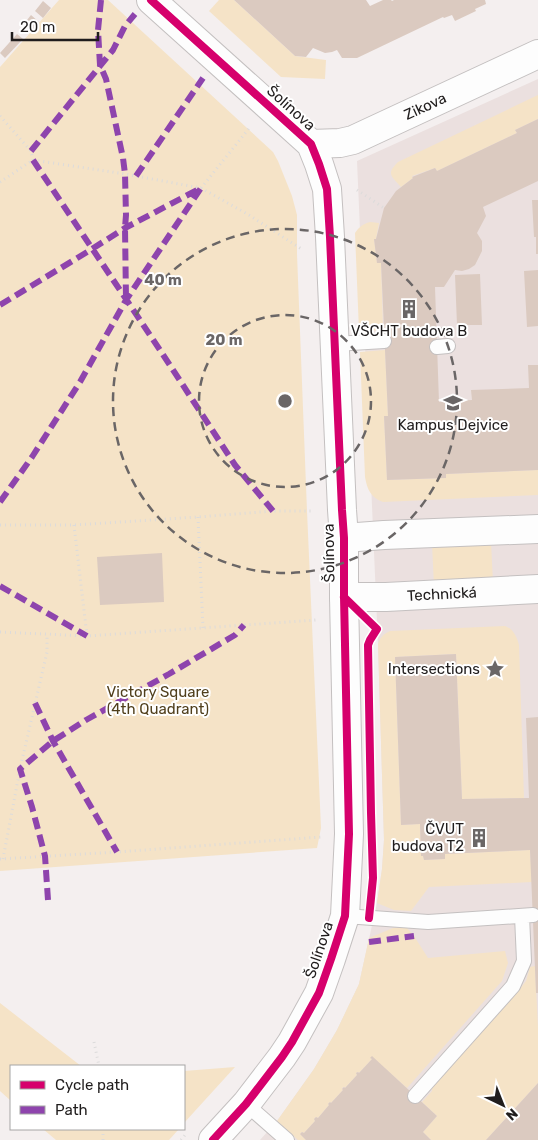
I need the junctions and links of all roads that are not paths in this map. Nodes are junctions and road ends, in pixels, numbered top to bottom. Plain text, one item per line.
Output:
1 (150, 0) edge
2 (538, 54) edge
3 (311, 144) junction
4 (384, 341) dead end
5 (335, 344) junction
6 (538, 529) edge
7 (344, 538) junction
8 (538, 590) edge
9 (344, 597) junction
10 (345, 916) junction
11 (415, 1096) dead end
12 (246, 1104) junction
13 (213, 1140) edge
14 (287, 1140) edge

1 - 3 street, Šolínova
2 - 3 street, Zikova
3 - 5 street, Šolínova
4 - 5 lane
5 - 7 street, Šolínova
6 - 7 street
7 - 9 street, Šolínova
8 - 9 street, Technická
9 - 10 street, Šolínova
10 - 11 lane
10 - 12 street, Šolínova
12 - 13 street, Šolínova
12 - 14 lane

